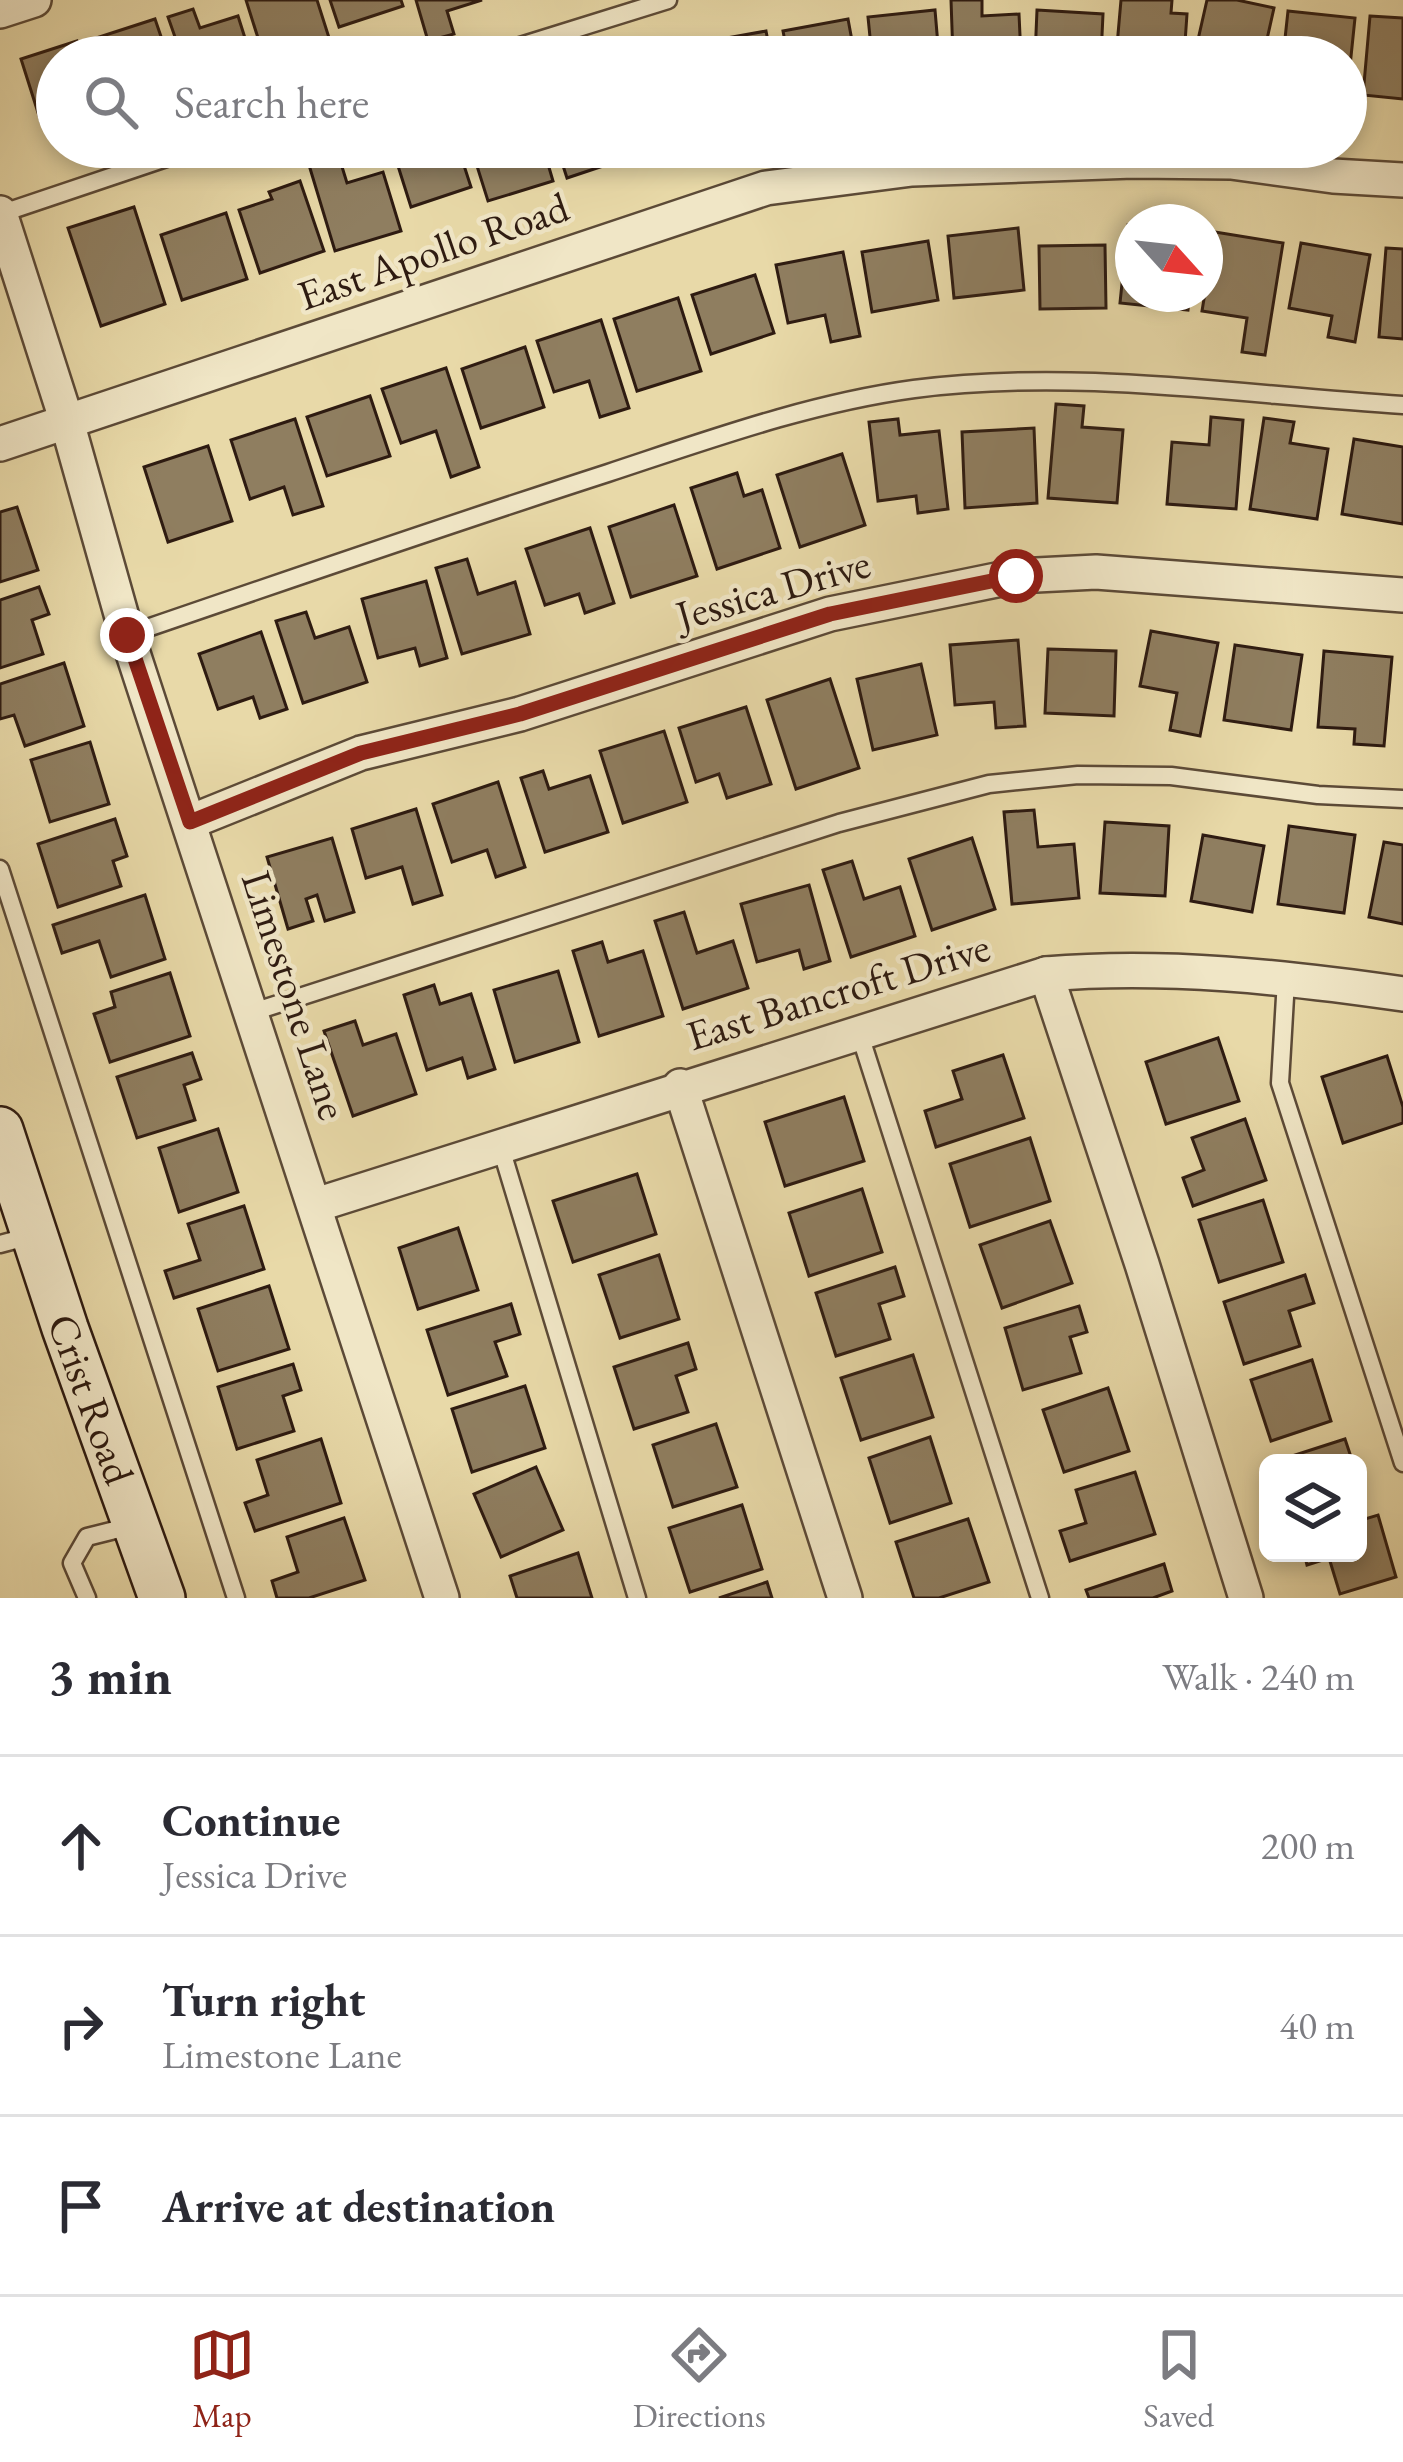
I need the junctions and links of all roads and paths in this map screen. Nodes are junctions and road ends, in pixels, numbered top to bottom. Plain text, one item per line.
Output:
1 (34, 0) edge
2 (668, 0) edge
3 (0, 11) edge
4 (552, 36) edge
5 (137, 168) edge
6 (940, 168) edge
7 (1275, 168) edge
8 (1403, 180) edge
9 (0, 214) edge
10 (1403, 405) edge
11 (67, 422) junction
12 (0, 444) edge
13 (1403, 595) edge
14 (127, 635) junction
15 (1403, 799) edge
16 (190, 822) junction
17 (0, 869) edge
18 (1046, 974) junction
19 (1286, 980) junction
20 (1403, 994) edge
21 (253, 1012) junction
22 (859, 1031) junction
23 (680, 1086) junction
24 (0, 1130) edge
25 (500, 1145) junction
26 (316, 1204) junction
27 (17, 1239) edge
28 (1403, 1463) edge
29 (136, 1525) junction
30 (87, 1598) edge
31 (162, 1598) edge
32 (236, 1598) edge
33 (442, 1598) edge
34 (637, 1598) edge
35 (845, 1598) edge
36 (1040, 1598) edge
37 (1246, 1598) edge

1 - 3 street
2 - 4 lane
5 - 9 lane
6 - 11 street, East Apollo Road
7 - 8 street, East Apollo Road
9 - 11 street, Limestone Lane
10 - 14 lane
11 - 12 street, East Apollo Road
11 - 14 street, Limestone Lane
13 - 16 street, Jessica Drive
14 - 16 street, Limestone Lane
15 - 21 lane
16 - 21 street, Limestone Lane
17 - 32 lane
18 - 19 street, East Bancroft Drive
18 - 22 street, East Bancroft Drive
18 - 37 street
19 - 20 street, East Bancroft Drive
19 - 28 lane
21 - 26 street, Limestone Lane
22 - 23 street, East Bancroft Drive
22 - 36 lane
23 - 25 street, East Bancroft Drive
23 - 35 street
24 - 27 street, Crist Road
25 - 26 street, East Bancroft Drive
25 - 34 lane
26 - 33 street, Limestone Lane
27 - 29 street, Crist Road
29 - 30 lane
29 - 31 street, Crist Road

